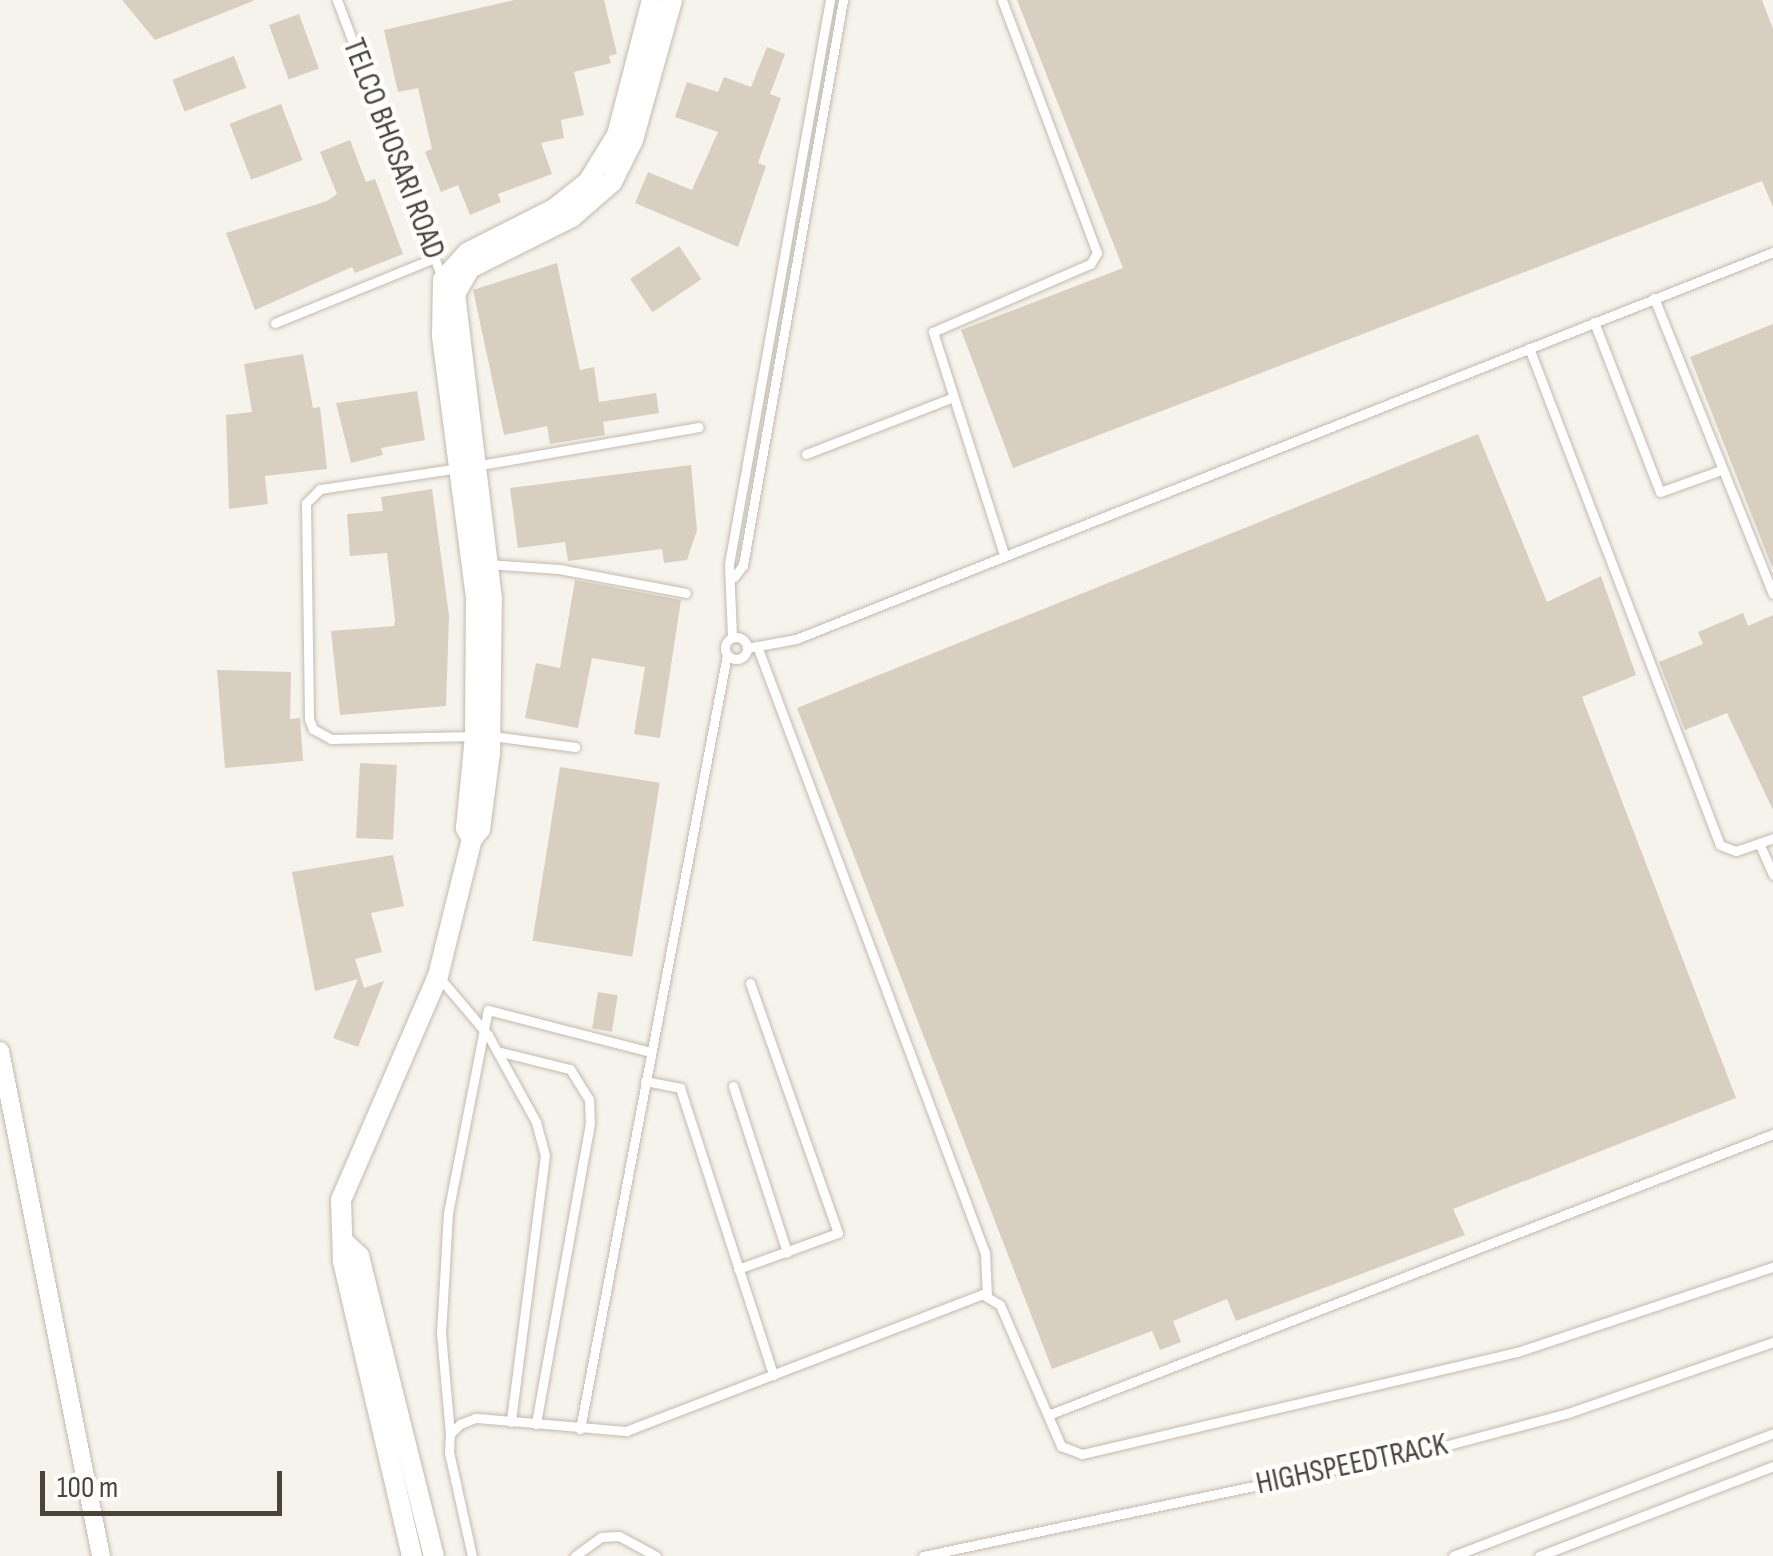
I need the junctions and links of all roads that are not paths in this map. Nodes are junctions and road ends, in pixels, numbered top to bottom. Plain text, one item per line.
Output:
1 (337, 0) edge
2 (652, 0) edge
3 (672, 0) edge
4 (830, 0) edge
5 (843, 0) edge
6 (1002, 0) edge
7 (1773, 252) edge
8 (434, 258) junction
9 (449, 287) junction
10 (1654, 298) junction
11 (1594, 322) junction
12 (275, 323) dead end
13 (1529, 348) junction
14 (951, 398) junction
15 (699, 427) dead end
16 (806, 454) dead end
17 (470, 467) junction
18 (1721, 470) junction
19 (1004, 555) junction
20 (481, 565) junction
21 (734, 577) junction
22 (686, 593) dead end
23 (1773, 594) edge
24 (732, 636) junction
25 (752, 647) junction
26 (727, 655) junction
27 (483, 736) junction
28 (575, 747) dead end
29 (1773, 838) edge
30 (1759, 843) junction
31 (1773, 875) edge
32 (438, 976) junction
33 (750, 983) dead end
34 (483, 1028) junction
35 (0, 1051) edge
36 (497, 1051) junction
37 (650, 1052) junction
38 (645, 1081) junction
39 (733, 1086) dead end
40 (1773, 1134) edge
41 (346, 1244) junction
42 (788, 1252) junction
43 (1773, 1267) edge
44 (738, 1269) junction
45 (987, 1296) junction
46 (1773, 1342) edge
47 (773, 1375) junction
48 (1048, 1415) junction
49 (510, 1422) junction
50 (536, 1424) junction
51 (580, 1428) junction
52 (1773, 1433) edge
53 (450, 1434) junction
54 (1773, 1466) edge
55 (101, 1556) edge
56 (412, 1556) edge
57 (434, 1556) edge
58 (472, 1556) edge
59 (575, 1556) edge
60 (656, 1556) edge
61 (923, 1556) edge
62 (1453, 1556) edge
63 (1539, 1556) edge

1 - 8 lane, TELCO BHOSARI ROAD
2 - 9 street
3 - 9 street
4 - 21 lane
5 - 21 lane
6 - 14 lane
7 - 10 lane
8 - 9 lane, TELCO BHOSARI ROAD
8 - 12 lane
9 - 17 street
10 - 11 lane
10 - 18 lane
11 - 13 lane
11 - 18 lane
13 - 19 lane
13 - 30 lane
14 - 16 lane
14 - 19 lane
15 - 17 lane
17 - 20 street
17 - 27 lane
18 - 23 lane
19 - 25 lane
20 - 22 lane
20 - 27 street
21 - 24 lane
24 - 25 lane
24 - 26 lane
25 - 26 lane
25 - 45 lane
26 - 37 lane
27 - 28 lane
27 - 32 street
29 - 30 lane
30 - 31 lane
32 - 34 lane
32 - 41 street
33 - 42 lane
34 - 36 lane
34 - 37 lane
34 - 53 lane
35 - 55 street
36 - 49 lane
36 - 50 lane
37 - 38 lane
38 - 44 lane
38 - 51 lane
39 - 42 lane
40 - 48 lane
41 - 56 street
41 - 57 street
42 - 44 lane
43 - 48 lane
44 - 47 lane
45 - 47 lane
45 - 48 lane
46 - 61 lane, HIGHSPEEDTRACK
47 - 51 lane
49 - 50 lane
49 - 53 lane
50 - 51 lane
52 - 62 lane
53 - 58 lane
54 - 63 lane
59 - 60 lane

